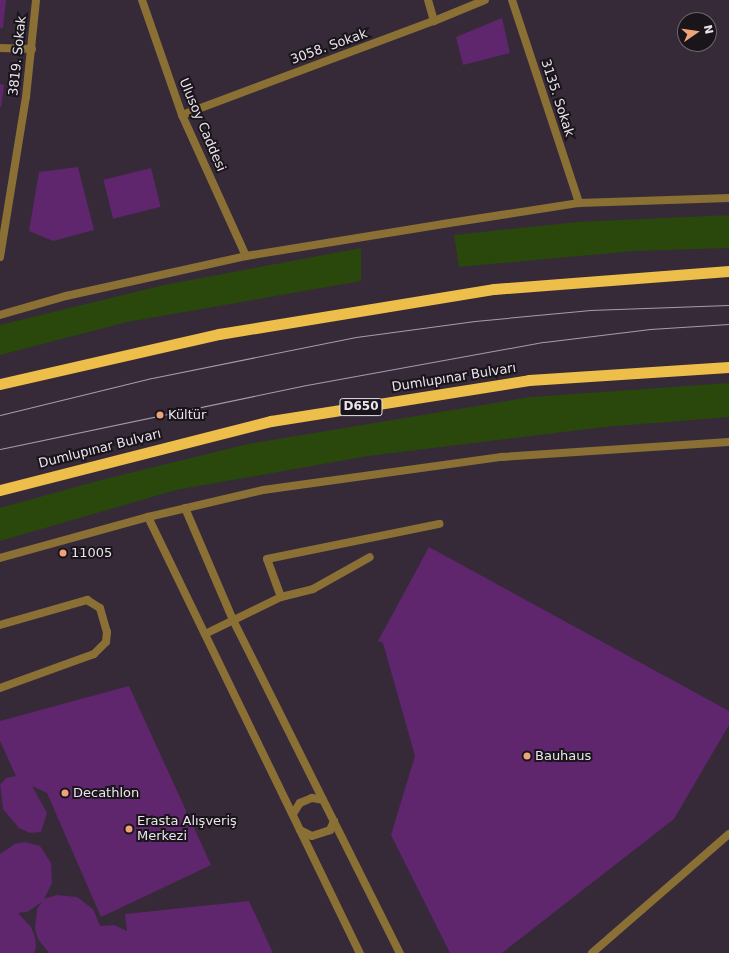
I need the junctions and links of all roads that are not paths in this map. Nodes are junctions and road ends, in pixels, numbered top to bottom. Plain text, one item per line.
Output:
1 (36, 0) edge
2 (142, 0) edge
3 (428, 0) edge
4 (485, 0) edge
5 (512, 0) edge
6 (434, 21) junction
7 (0, 48) edge
8 (32, 49) junction
9 (182, 115) junction
10 (729, 198) edge
11 (579, 203) junction
12 (246, 256) junction
13 (0, 257) edge
14 (729, 271) edge
15 (0, 315) edge
16 (729, 367) edge
17 (0, 384) edge
18 (729, 442) edge
19 (0, 490) edge
20 (185, 508) junction
21 (148, 517) junction
22 (439, 524) dead end
23 (370, 557) dead end
24 (0, 558) edge
25 (281, 597) junction
26 (233, 620) junction
27 (0, 624) edge
28 (205, 634) junction
29 (0, 688) edge
30 (323, 800) junction
31 (293, 814) junction
32 (334, 821) junction
33 (300, 830) junction
34 (729, 834) edge
35 (360, 953) edge
36 (400, 953) edge
37 (592, 953) edge

1 - 8 street, 3819. Sokak
2 - 9 street, Ulusoy Caddesi
3 - 6 street
4 - 6 street, 3058. Sokak
5 - 11 street, 3135. Sokak
6 - 9 street, 3058. Sokak
7 - 8 street
8 - 13 street, 3819. Sokak
9 - 12 street, Ulusoy Caddesi
10 - 11 street
11 - 12 street
12 - 15 street
14 - 17 highway
16 - 19 highway, Dumlupınar Bulvarı / D650
18 - 20 street
20 - 21 street
20 - 26 street
21 - 24 street
21 - 28 street
22 - 25 street
23 - 25 street
25 - 26 street
26 - 28 street
26 - 30 street
27 - 29 street
28 - 31 street
30 - 31 street
30 - 32 street
31 - 33 street
32 - 33 street
32 - 36 street
33 - 35 street
34 - 37 street

